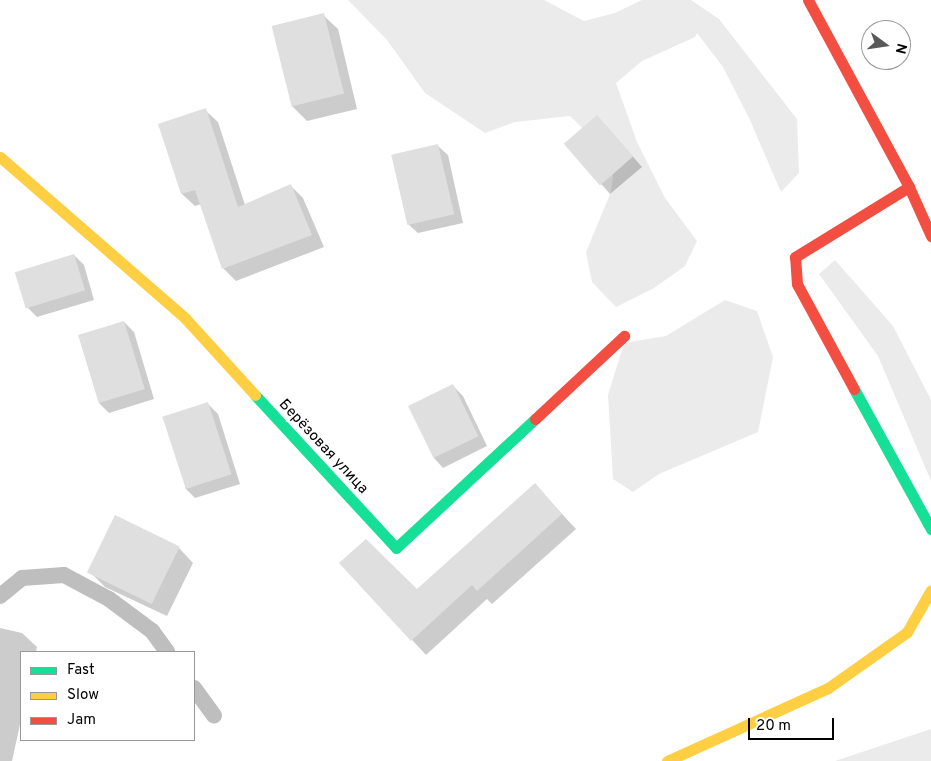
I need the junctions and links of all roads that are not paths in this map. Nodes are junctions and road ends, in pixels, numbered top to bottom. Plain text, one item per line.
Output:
1 (808, 0) edge
2 (0, 157) edge
3 (909, 187) junction
4 (931, 236) edge
5 (624, 336) dead end
6 (931, 529) edge
7 (931, 590) edge
8 (0, 596) edge
9 (166, 651) edge
10 (195, 689) edge
11 (214, 716) dead end
12 (667, 761) edge

1 - 3 street
2 - 5 street, Берёзовая улица
3 - 4 street
3 - 6 street
7 - 12 street
8 - 9 lane
10 - 11 lane

